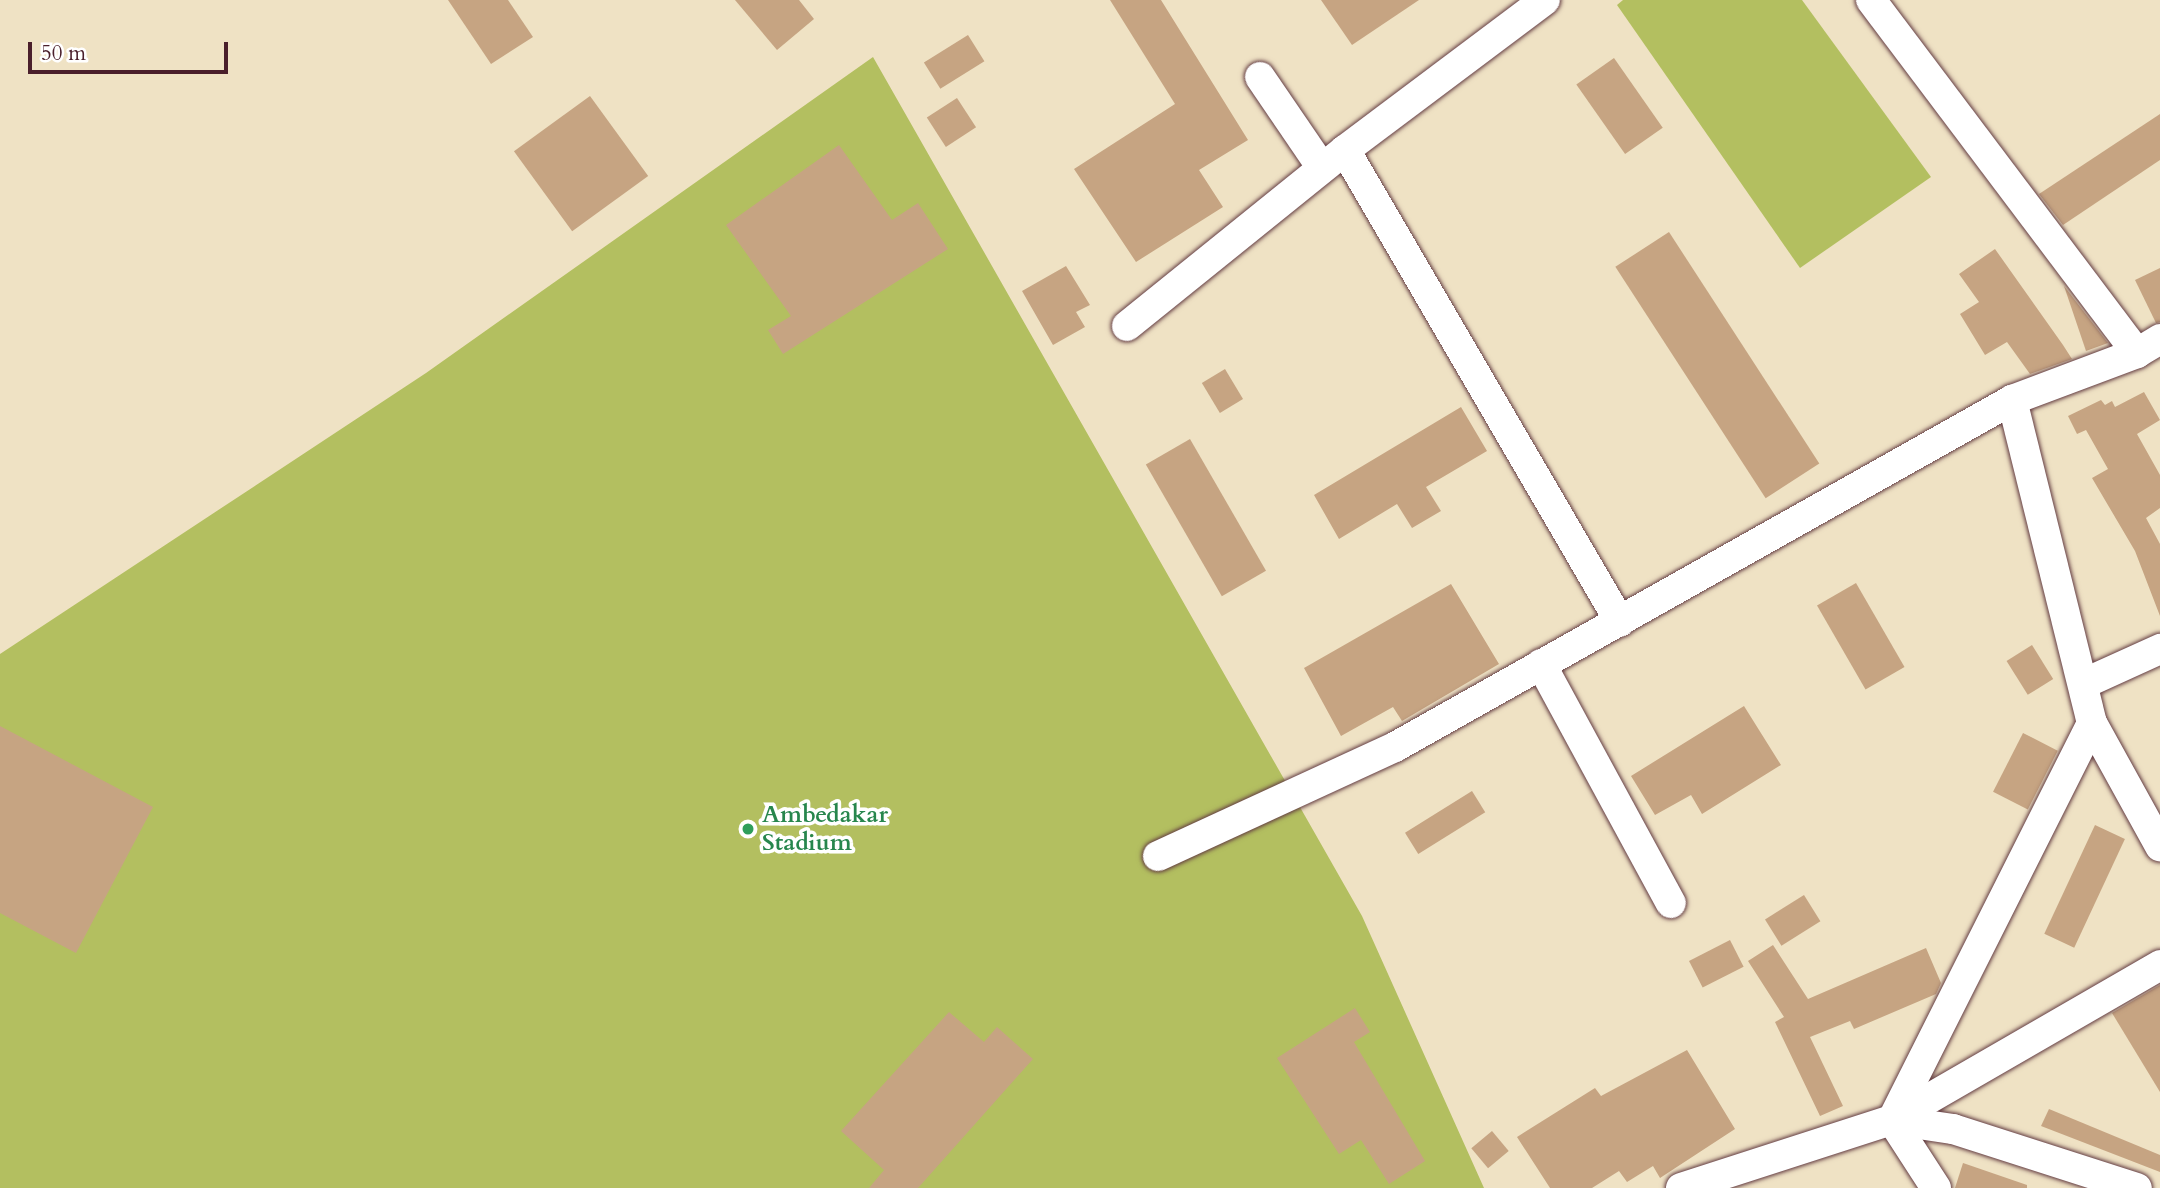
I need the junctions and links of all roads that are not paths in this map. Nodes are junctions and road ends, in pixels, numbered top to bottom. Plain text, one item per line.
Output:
1 (1545, 0) edge
2 (1871, 0) edge
3 (1260, 77) dead end
4 (1334, 159) junction
5 (1127, 326) dead end
6 (2149, 346) edge
7 (2012, 400) junction
8 (1620, 622) junction
9 (2160, 649) edge
10 (1541, 664) junction
11 (2082, 684) junction
12 (2092, 723) junction
13 (2160, 846) edge
14 (1158, 856) dead end
15 (1671, 903) dead end
16 (2160, 965) edge
17 (1892, 1121) junction
18 (1681, 1188) edge
19 (1936, 1188) edge
20 (2137, 1188) edge

1 - 4 street
2 - 6 street
3 - 4 street
4 - 5 street
4 - 8 street
6 - 7 street
7 - 8 street
7 - 11 street
8 - 10 street
9 - 11 street
10 - 14 street
10 - 15 street
11 - 12 street
12 - 13 street
12 - 17 street
16 - 17 street
17 - 18 street
17 - 19 street
17 - 20 street

